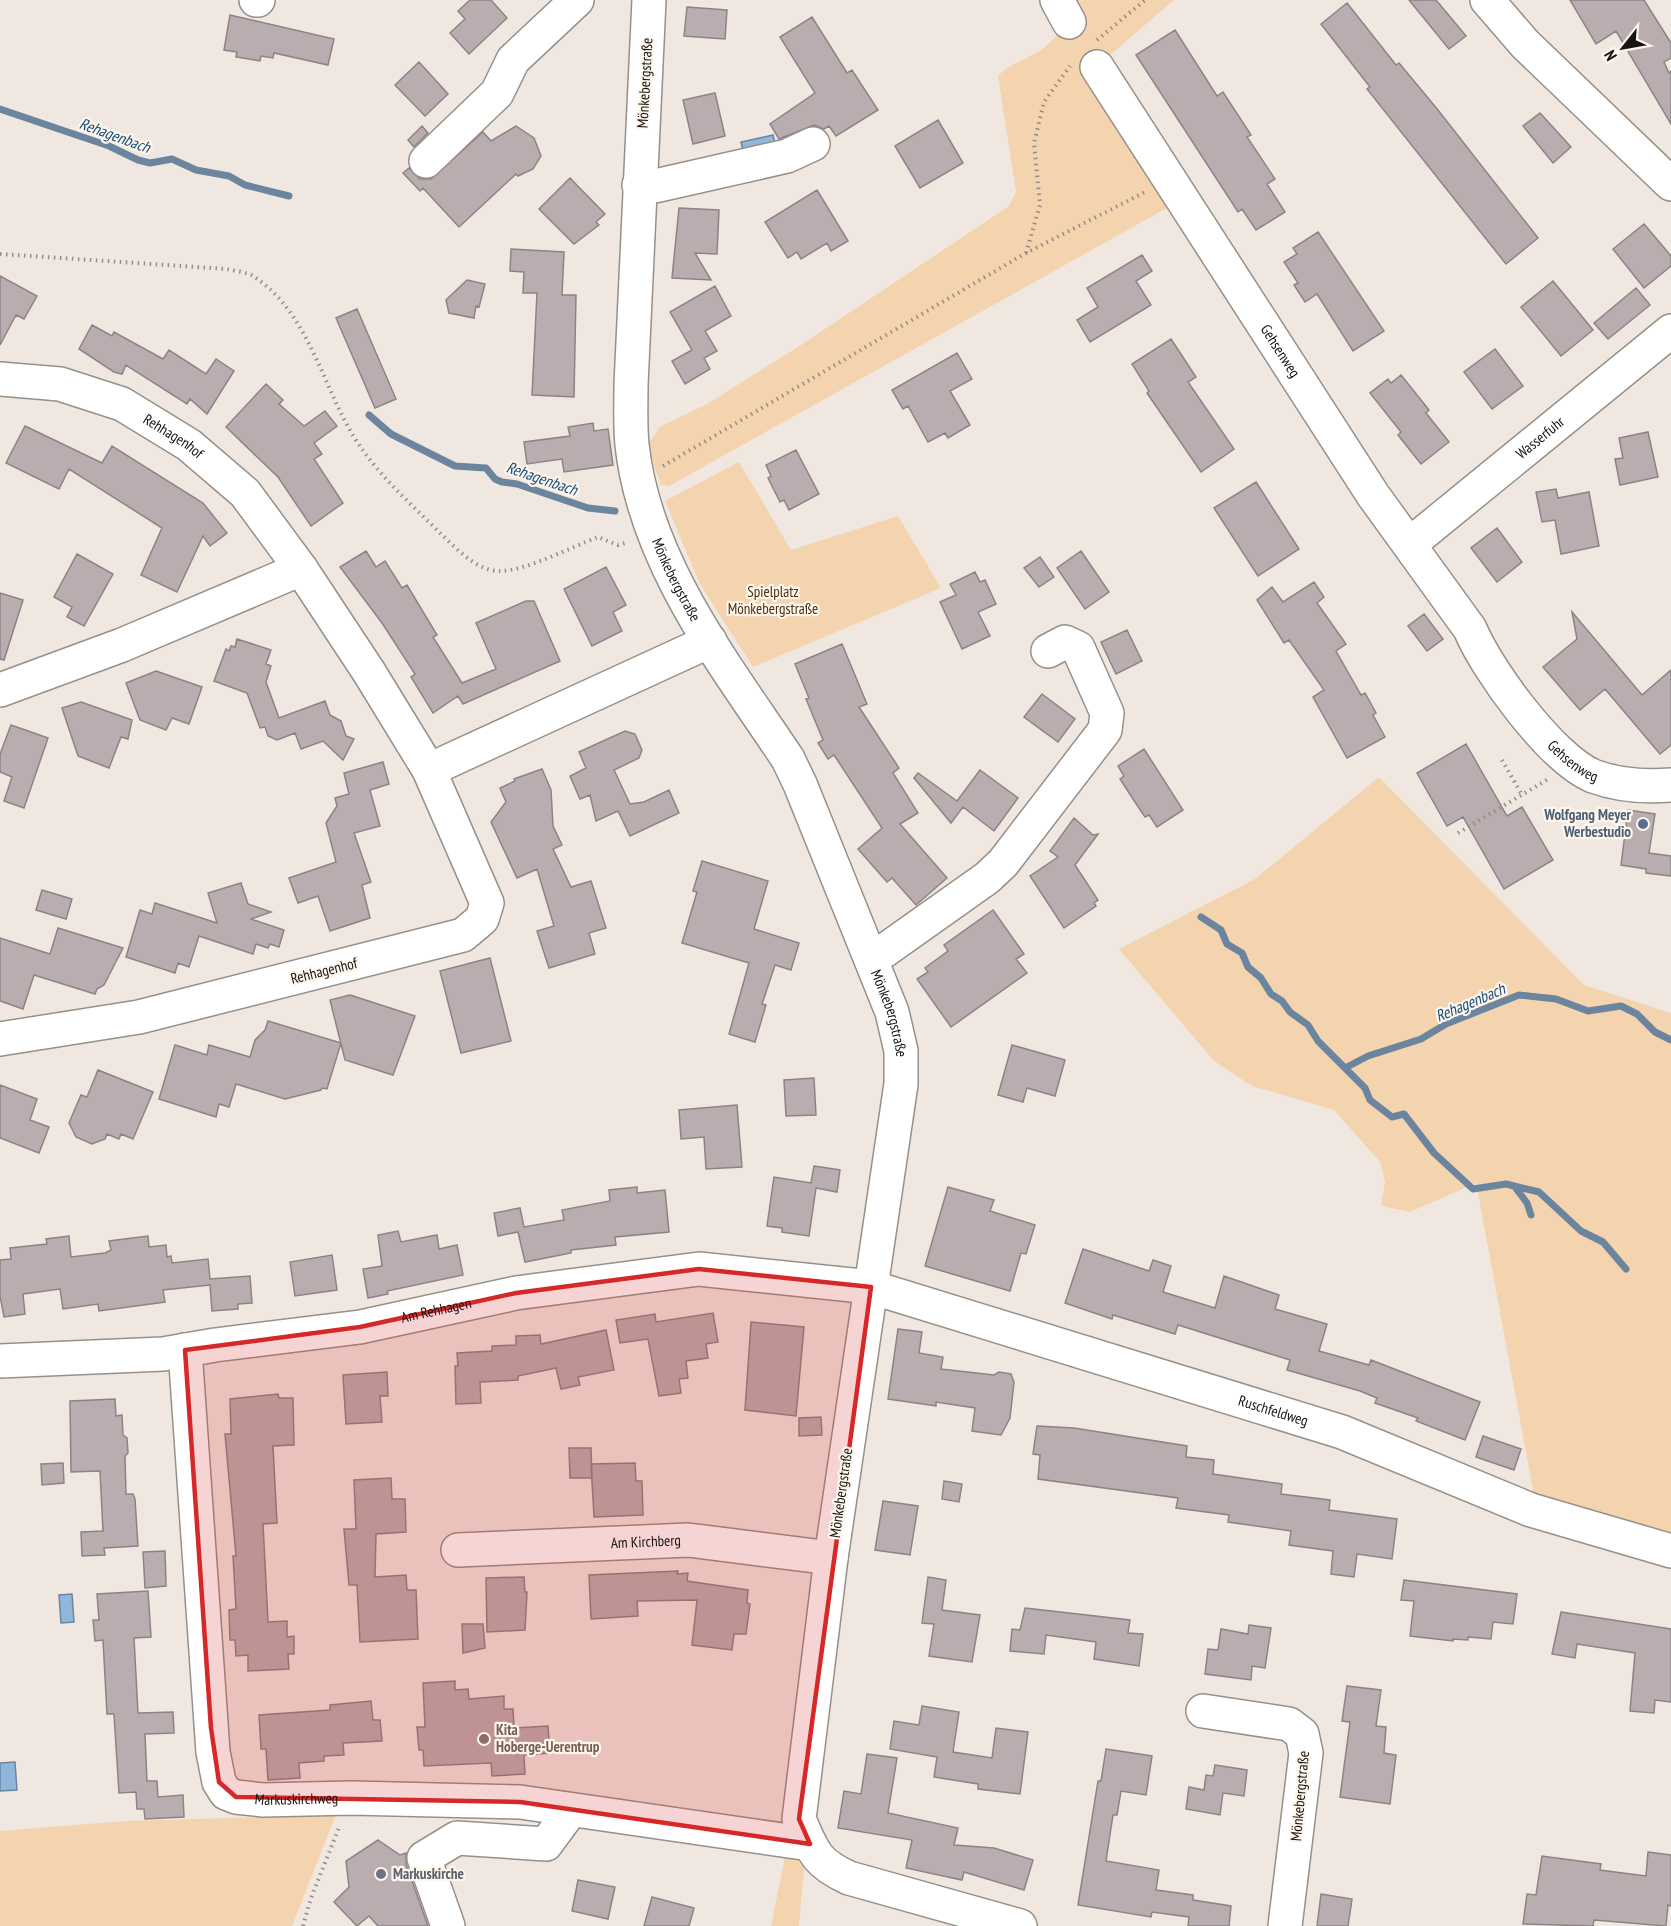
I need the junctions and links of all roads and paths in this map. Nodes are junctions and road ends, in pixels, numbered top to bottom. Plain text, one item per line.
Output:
1 (577, 0) edge
2 (649, 0) edge
3 (1145, 0) edge
4 (1487, 0) edge
5 (1089, 57) junction
6 (813, 144) dead end
7 (426, 161) dead end
8 (1171, 178) junction
9 (1671, 184) edge
10 (639, 185) junction
11 (1026, 253) junction
12 (0, 254) edge
13 (1671, 331) edge
14 (0, 380) edge
15 (639, 480) junction
16 (654, 532) junction
17 (1410, 544) junction
18 (301, 569) junction
19 (710, 641) junction
20 (1048, 651) dead end
21 (0, 690) edge
22 (1502, 760) dead end
23 (1575, 764) junction
24 (429, 770) junction
25 (1671, 785) edge
26 (1522, 795) junction
27 (1458, 833) dead end
28 (871, 956) junction
29 (0, 1039) edge
30 (871, 1287) junction
31 (185, 1350) junction
32 (0, 1361) edge
33 (458, 1550) dead end
34 (1671, 1551) edge
35 (831, 1557) junction
36 (1203, 1711) dead end
37 (351, 1798) junction
38 (571, 1810) junction
39 (810, 1844) junction
40 (303, 1926) edge
41 (448, 1926) edge
42 (1020, 1926) edge
43 (1285, 1926) edge

1 - 7 street
2 - 10 street, Mönkebergstraße
3 - 5 path
4 - 9 street
5 - 8 street, Gehsenweg
5 - 11 path
6 - 10 street
8 - 11 path
8 - 17 street, Gehsenweg
10 - 15 street, Mönkebergstraße
11 - 15 path
12 - 16 path
13 - 17 street, Wasserfuhr
14 - 18 street, Rehhagenhof
15 - 16 street, Mönkebergstraße
16 - 19 street, Mönkebergstraße
17 - 23 street, Gehsenweg
18 - 21 street
18 - 24 street, Rehhagenhof
19 - 24 street
19 - 28 street, Mönkebergstraße
20 - 28 street
22 - 26 path
23 - 25 street, Gehsenweg
23 - 26 path
24 - 29 street, Rehhagenhof
26 - 27 path
28 - 30 street, Mönkebergstraße
30 - 31 street, Am Rehhagen
30 - 34 street, Ruschfeldweg
30 - 35 street, Mönkebergstraße
31 - 32 street, Am Rehhagen
31 - 37 street, Markuskirchweg
33 - 35 street, Am Kirchberg
35 - 39 street, Mönkebergstraße
36 - 43 street, Mönkebergstraße
37 - 38 street, Markuskirchweg
37 - 40 path
38 - 39 street, Markuskirchweg
38 - 41 street
39 - 42 street, Mönkebergstraße

